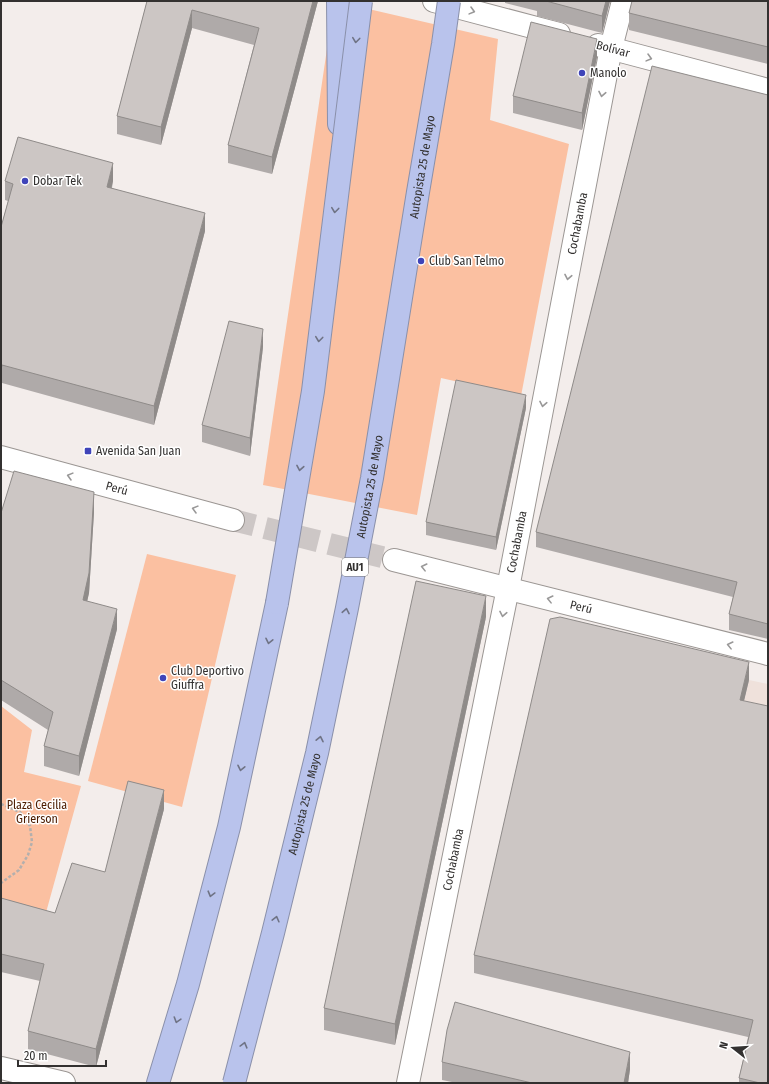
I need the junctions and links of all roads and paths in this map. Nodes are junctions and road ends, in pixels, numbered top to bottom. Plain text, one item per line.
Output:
1 (338, 1) edge
2 (361, 1) edge
3 (434, 1) edge
4 (448, 1) edge
5 (622, 1) edge
6 (611, 48) junction
7 (768, 90) edge
8 (339, 178) junction
9 (1, 457) edge
10 (233, 520) tunnel mouth
11 (394, 560) tunnel mouth
12 (508, 588) junction
13 (768, 654) edge
14 (1, 804) edge
15 (1, 883) edge
16 (1, 1068) edge
17 (64, 1083) edge
18 (158, 1083) edge
19 (234, 1083) edge
20 (408, 1083) edge

1 - 8 highway, bridge
2 -> 8 highway, bridge
3 -> 6 street, Bolívar
19 -> 4 highway, Autopista 25 de Mayo / AU1, bridge
5 - 6 street, Cochabamba
6 -> 7 street, Bolívar
6 -> 12 street, Cochabamba
8 -> 18 highway, bridge
10 -> 9 street, Perú
12 -> 11 street, Perú
13 -> 12 street, Perú
12 -> 20 street, Cochabamba
14 - 15 path
16 - 17 street

